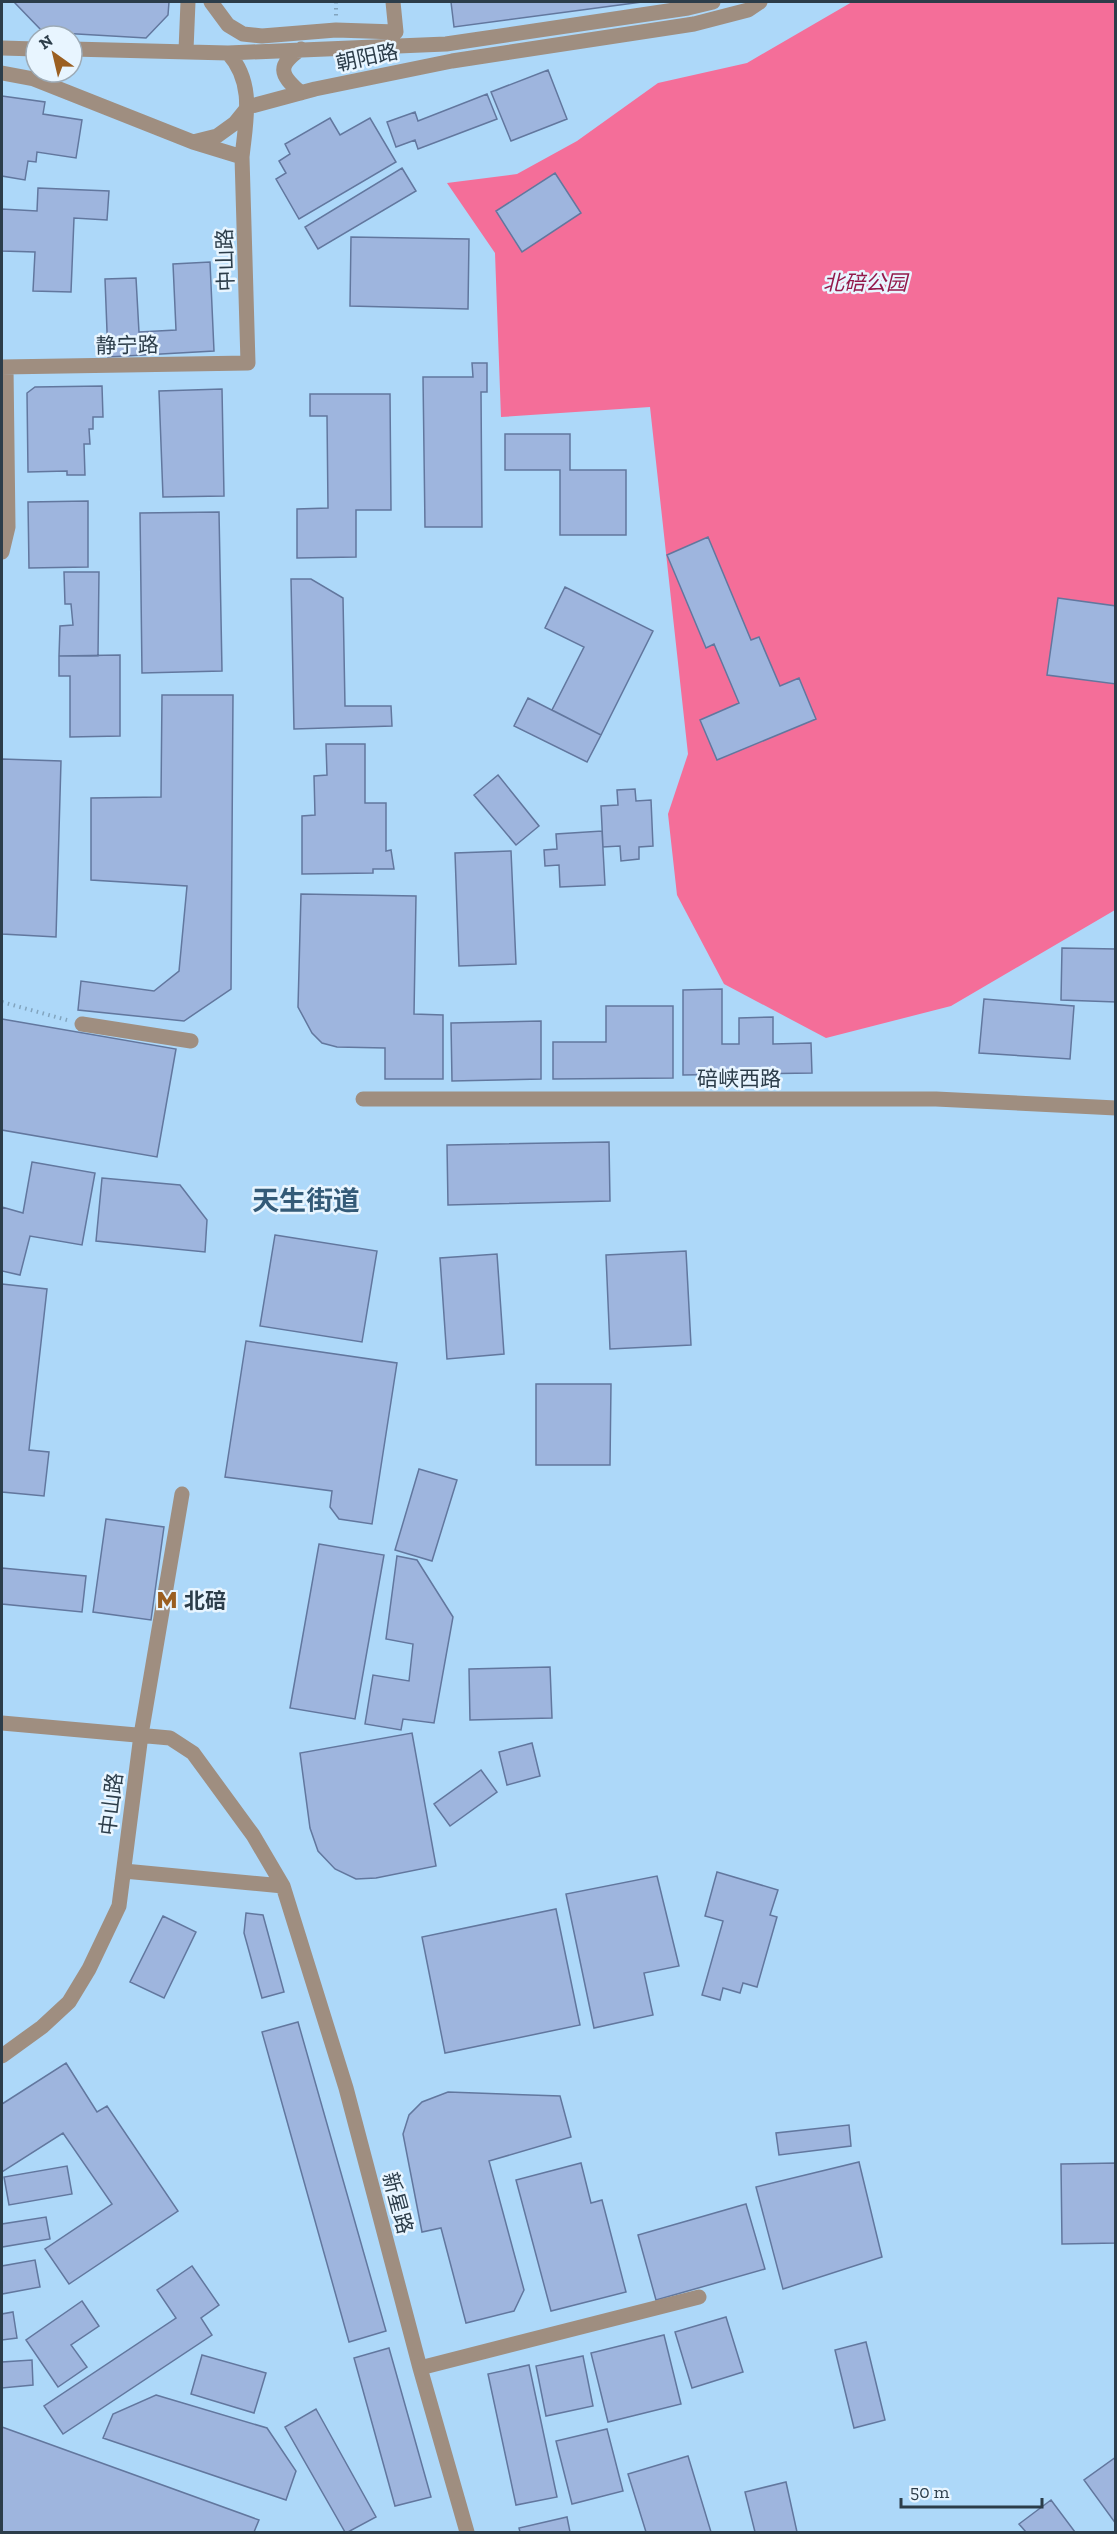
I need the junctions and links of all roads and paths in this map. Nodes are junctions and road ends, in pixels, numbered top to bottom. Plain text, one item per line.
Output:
1 (188, 2) edge
2 (211, 2) edge
3 (393, 2) edge
4 (713, 2) edge
5 (760, 2) edge
6 (2, 48) edge
7 (24, 49) edge
8 (84, 49) edge
9 (301, 49) junction
10 (186, 50) junction
11 (228, 53) junction
12 (2, 74) edge
13 (301, 93) junction
14 (248, 107) junction
15 (193, 142) junction
16 (242, 156) junction
17 (249, 363) joint
18 (4, 368) edge
19 (2, 552) edge
20 (2, 1002) edge
21 (82, 1024) joint
22 (190, 1041) dead end
23 (363, 1099) dead end
24 (1116, 1108) edge
25 (182, 1494) dead end
26 (2, 1723) edge
27 (141, 1735) junction
28 (124, 1871) junction
29 (283, 1886) junction
30 (2, 2056) edge
31 (699, 2297) dead end
32 (420, 2368) junction
33 (466, 2532) edge

1 - 10 street
2 - 3 street
4 - 9 street
5 - 13 street, 朝阳路
6 - 7 street
8 - 10 street
9 - 11 street
9 - 13 street
10 - 11 street
11 - 14 street, 中山路
12 - 15 street
13 - 14 street, 朝阳路
14 - 15 street
14 - 16 street, 中山路
15 - 16 street
16 - 17 street, 中山路
17 - 18 street, 静宁路
18 - 19 street, 静宁路
20 - 21 path
21 - 22 street
23 - 24 street, 碚峡西路
25 - 27 street, 中山路
26 - 27 street, 新星路
27 - 28 street, 中山路
27 - 29 street, 新星路
28 - 29 street
28 - 30 street, 中山路
29 - 32 street, 新星路
31 - 32 street
32 - 33 street, 新星路

